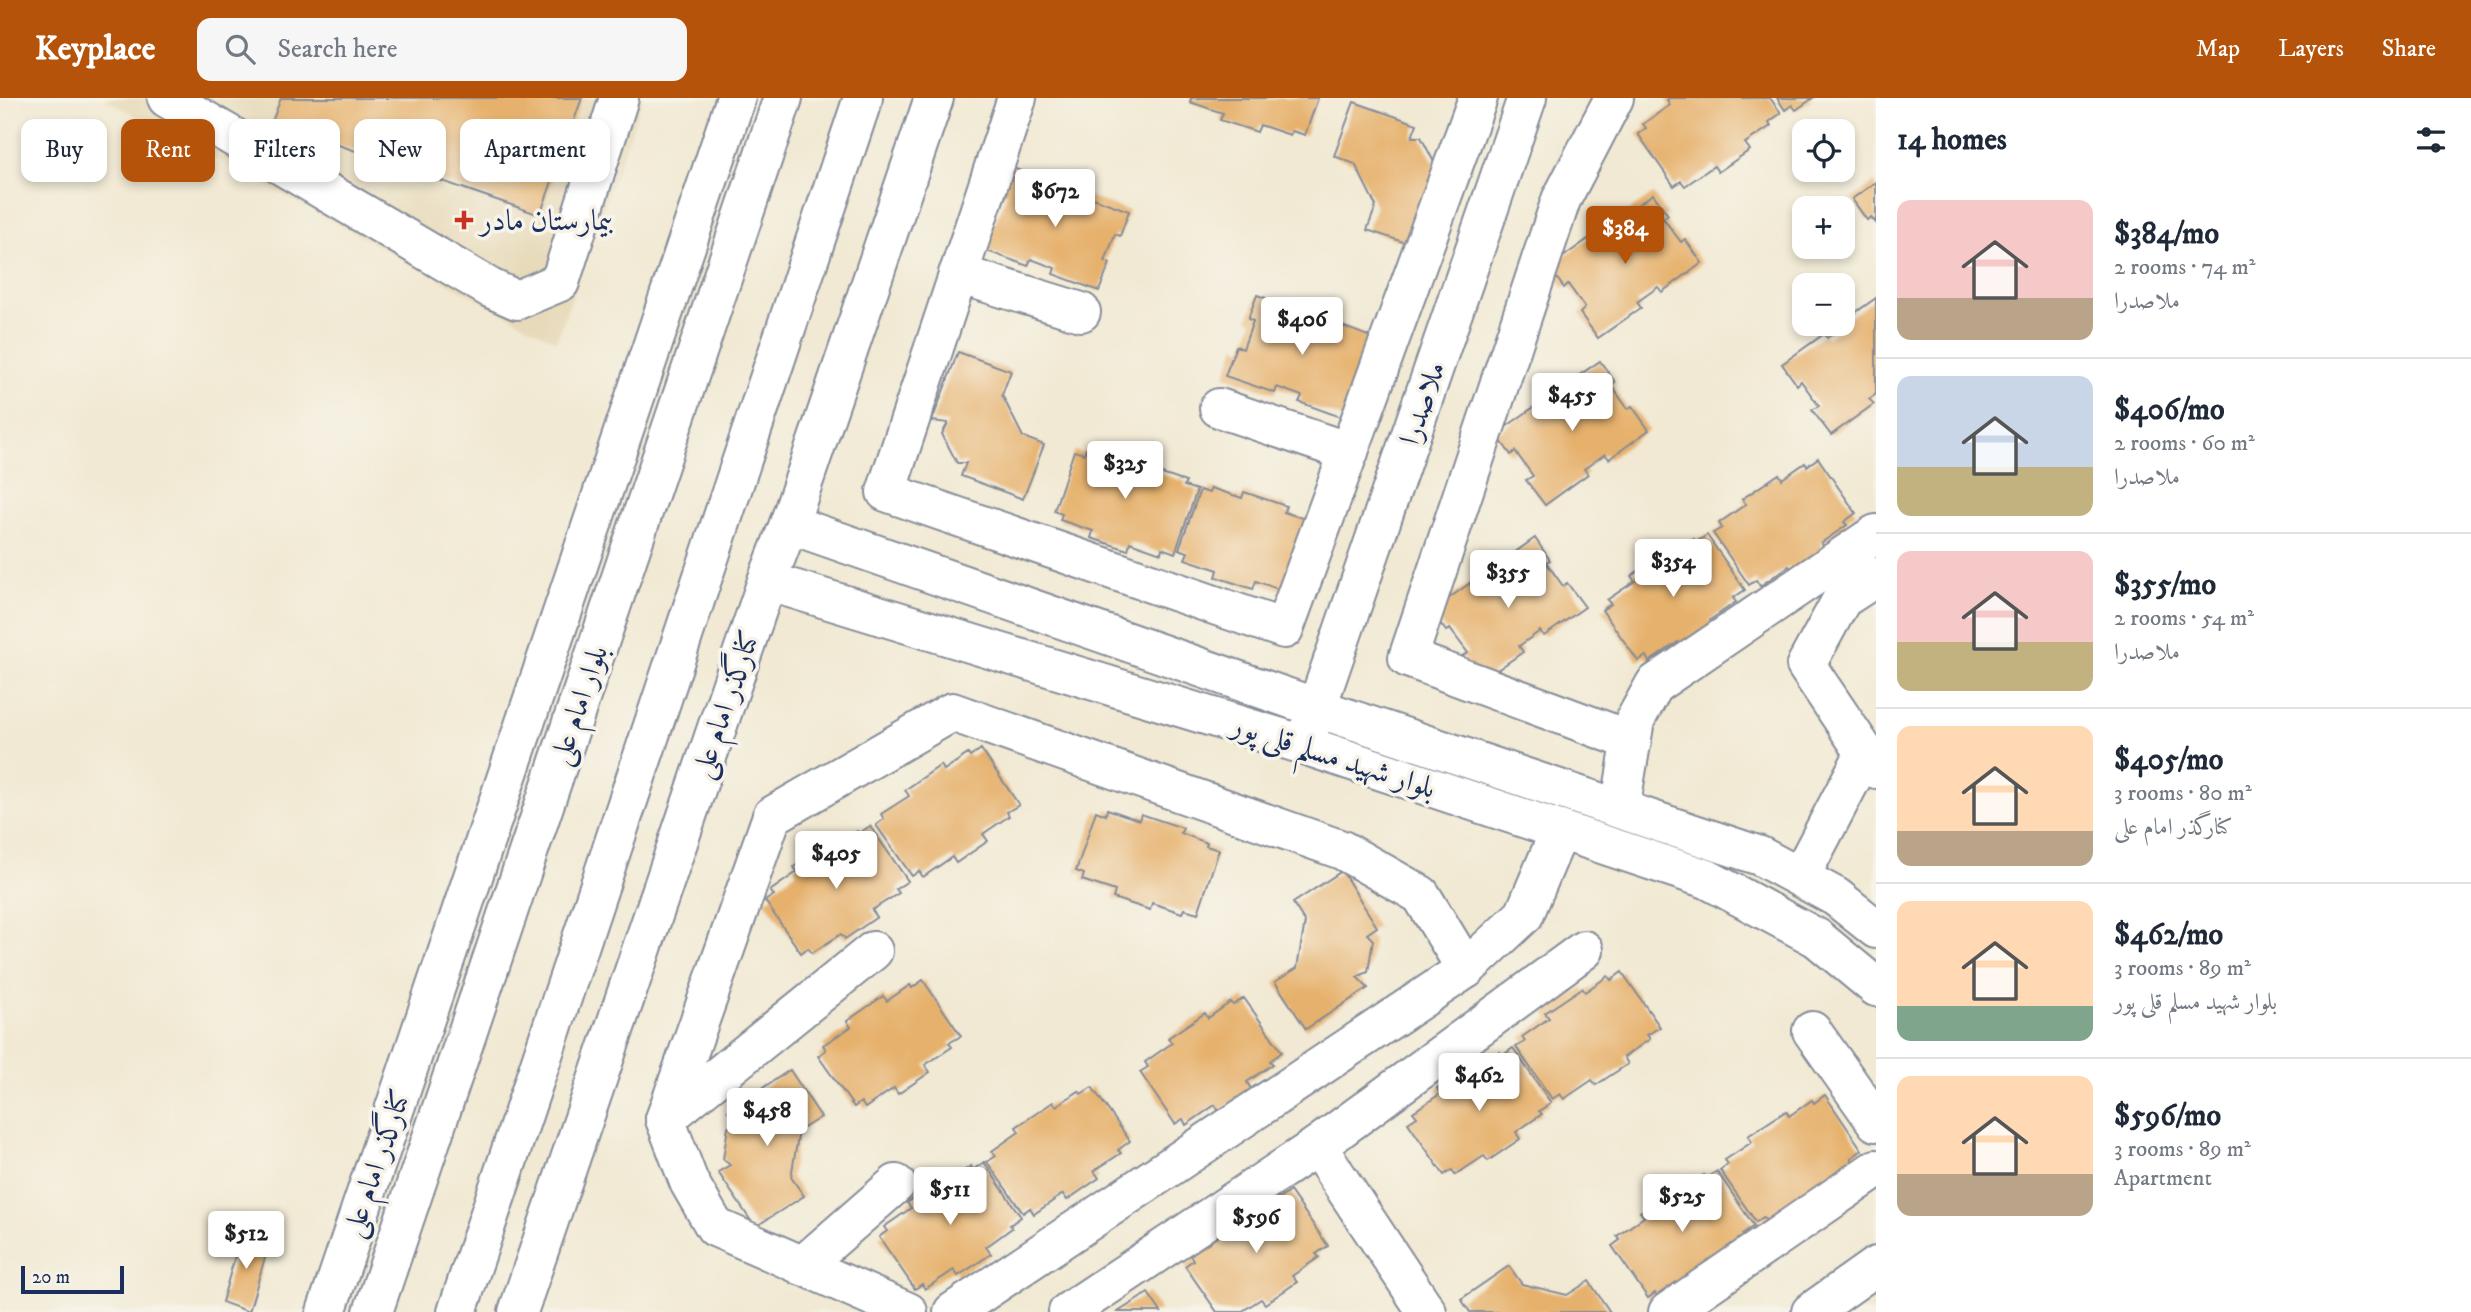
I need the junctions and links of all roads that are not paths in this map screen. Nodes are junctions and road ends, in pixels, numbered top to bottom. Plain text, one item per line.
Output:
1 (167, 98) edge
2 (619, 98) edge
3 (736, 98) edge
4 (783, 98) edge
5 (863, 98) edge
6 (934, 98) edge
7 (1017, 98) edge
8 (1478, 98) edge
9 (1614, 98) edge
10 (1523, 99) edge
11 (958, 274) junction
12 (1081, 312) dead end
13 (1219, 408) dead end
14 (1349, 452) junction
15 (789, 524) junction
16 (1876, 534) edge
17 (1876, 577) edge
18 (767, 581) junction
19 (1317, 708) junction
20 (1632, 741) junction
21 (1304, 745) junction
22 (1871, 761) edge
23 (1620, 809) junction
24 (1560, 830) junction
25 (1800, 877) junction
26 (1876, 929) edge
27 (1584, 950) dead end
28 (873, 951) dead end
29 (1466, 969) junction
30 (1876, 987) edge
31 (1812, 1031) dead end
32 (665, 1119) junction
33 (1876, 1122) edge
34 (1317, 1146) junction
35 (1876, 1169) edge
36 (896, 1184) dead end
37 (802, 1266) junction
38 (1876, 1266) edge
39 (326, 1312) edge
40 (373, 1312) edge
41 (457, 1312) edge
42 (518, 1312) edge
43 (908, 1312) edge
44 (953, 1312) edge
45 (1068, 1312) edge
46 (1427, 1312) edge
47 (1668, 1312) edge
48 (1811, 1312) edge

1 - 2 street
3 - 39 street, کنارگذر امام علی
4 - 40 street, بلوار امام علی
5 - 41 street
6 - 15 street, کنارگذر امام علی
7 - 11 street
8 - 14 street
9 - 20 street
10 - 19 street, ملاصدرا
11 - 12 street
11 - 14 street
13 - 14 street
15 - 18 street, کنارگذر امام علی
15 - 19 street, بلوار شهید مسلم قلی پور
16 - 20 street
17 - 22 street
18 - 21 street, بلوار شهید مسلم قلی پور
18 - 42 street, کنارگذر امام علی
19 - 21 street, ملاصدرا
19 - 23 street, بلوار شهید مسلم قلی پور
20 - 23 street
21 - 24 street, بلوار شهید مسلم قلی پور
22 - 25 street
23 - 25 street, بلوار شهید مسلم قلی پور
24 - 29 street
24 - 30 street, بلوار شهید مسلم قلی پور
25 - 26 street, بلوار شهید مسلم قلی پور
27 - 34 street
28 - 32 street
29 - 32 street
29 - 44 street
31 - 33 street
32 - 37 street
34 - 45 street
34 - 46 street
35 - 47 street
36 - 37 street
37 - 43 street
38 - 48 street

